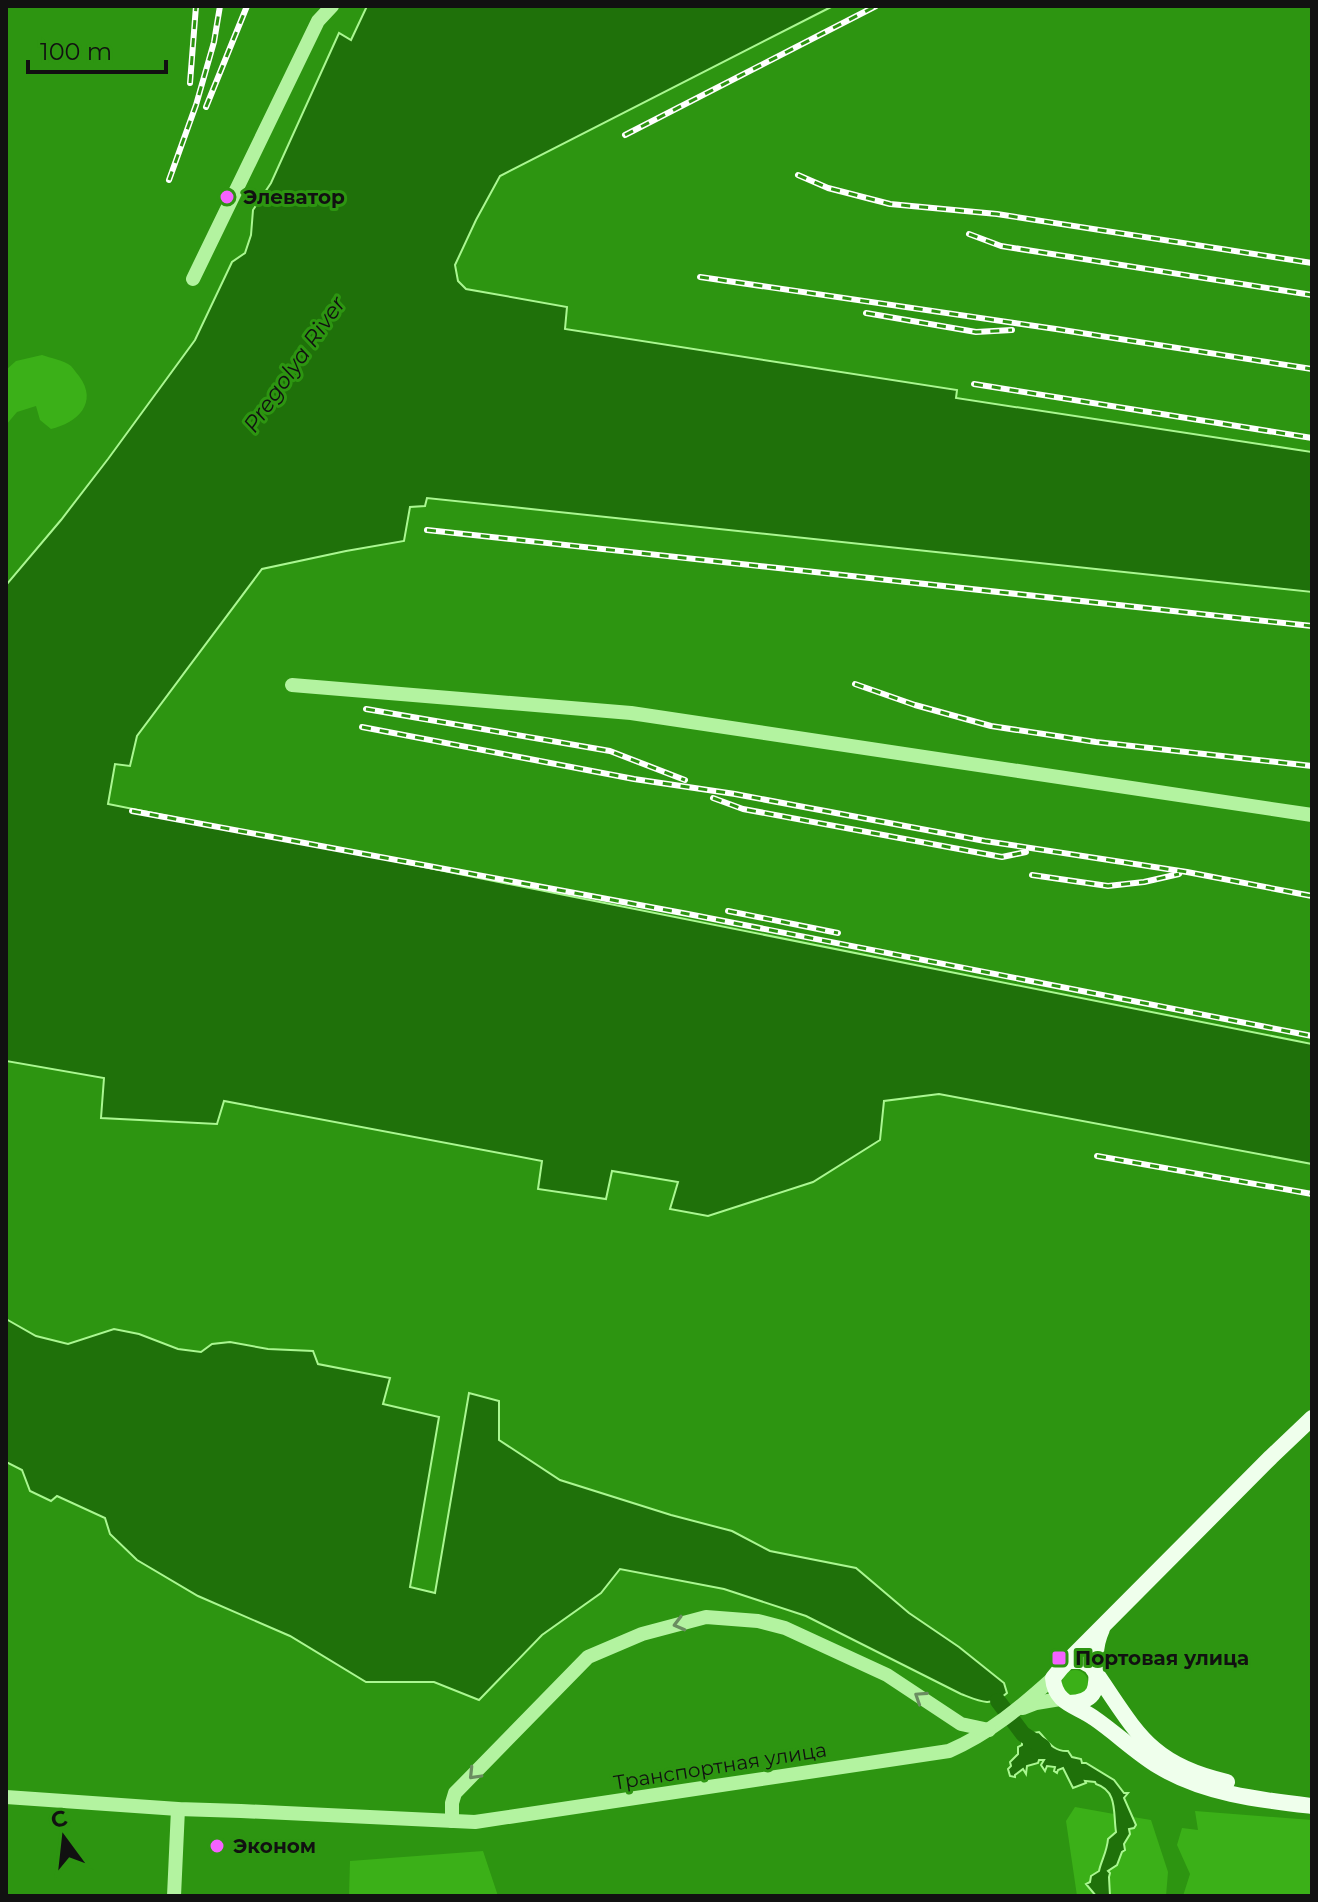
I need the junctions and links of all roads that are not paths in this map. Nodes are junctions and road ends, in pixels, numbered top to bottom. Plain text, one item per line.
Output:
1 (332, 6) edge
2 (193, 279) dead end
3 (292, 685) dead end
4 (1312, 815) edge
5 (1312, 1418) edge
6 (1102, 1628) junction
7 (1068, 1661) junction
8 (1098, 1677) junction
9 (1053, 1678) junction
10 (1064, 1701) junction
11 (1019, 1710) junction
12 (989, 1730) junction
13 (1312, 1796) edge
14 (6, 1797) edge
15 (1312, 1806) edge
16 (178, 1809) junction
17 (452, 1821) junction
18 (174, 1896) edge

1 - 2 street
3 - 4 street
5 - 6 main road
6 - 7 main road
6 - 8 main road
7 - 8 main road
7 - 9 main road, Транспортная улица
8 - 10 main road, Транспортная улица
8 - 13 main road
9 - 10 main road
9 - 11 street, Транспортная улица
10 - 11 street, Транспортная улица
10 - 15 main road
11 - 12 street, Транспортная улица
12 - 17 street, Транспортная улица
12 -> 17 street
14 - 16 street, Транспортная улица
16 - 17 street, Транспортная улица
16 - 18 street

